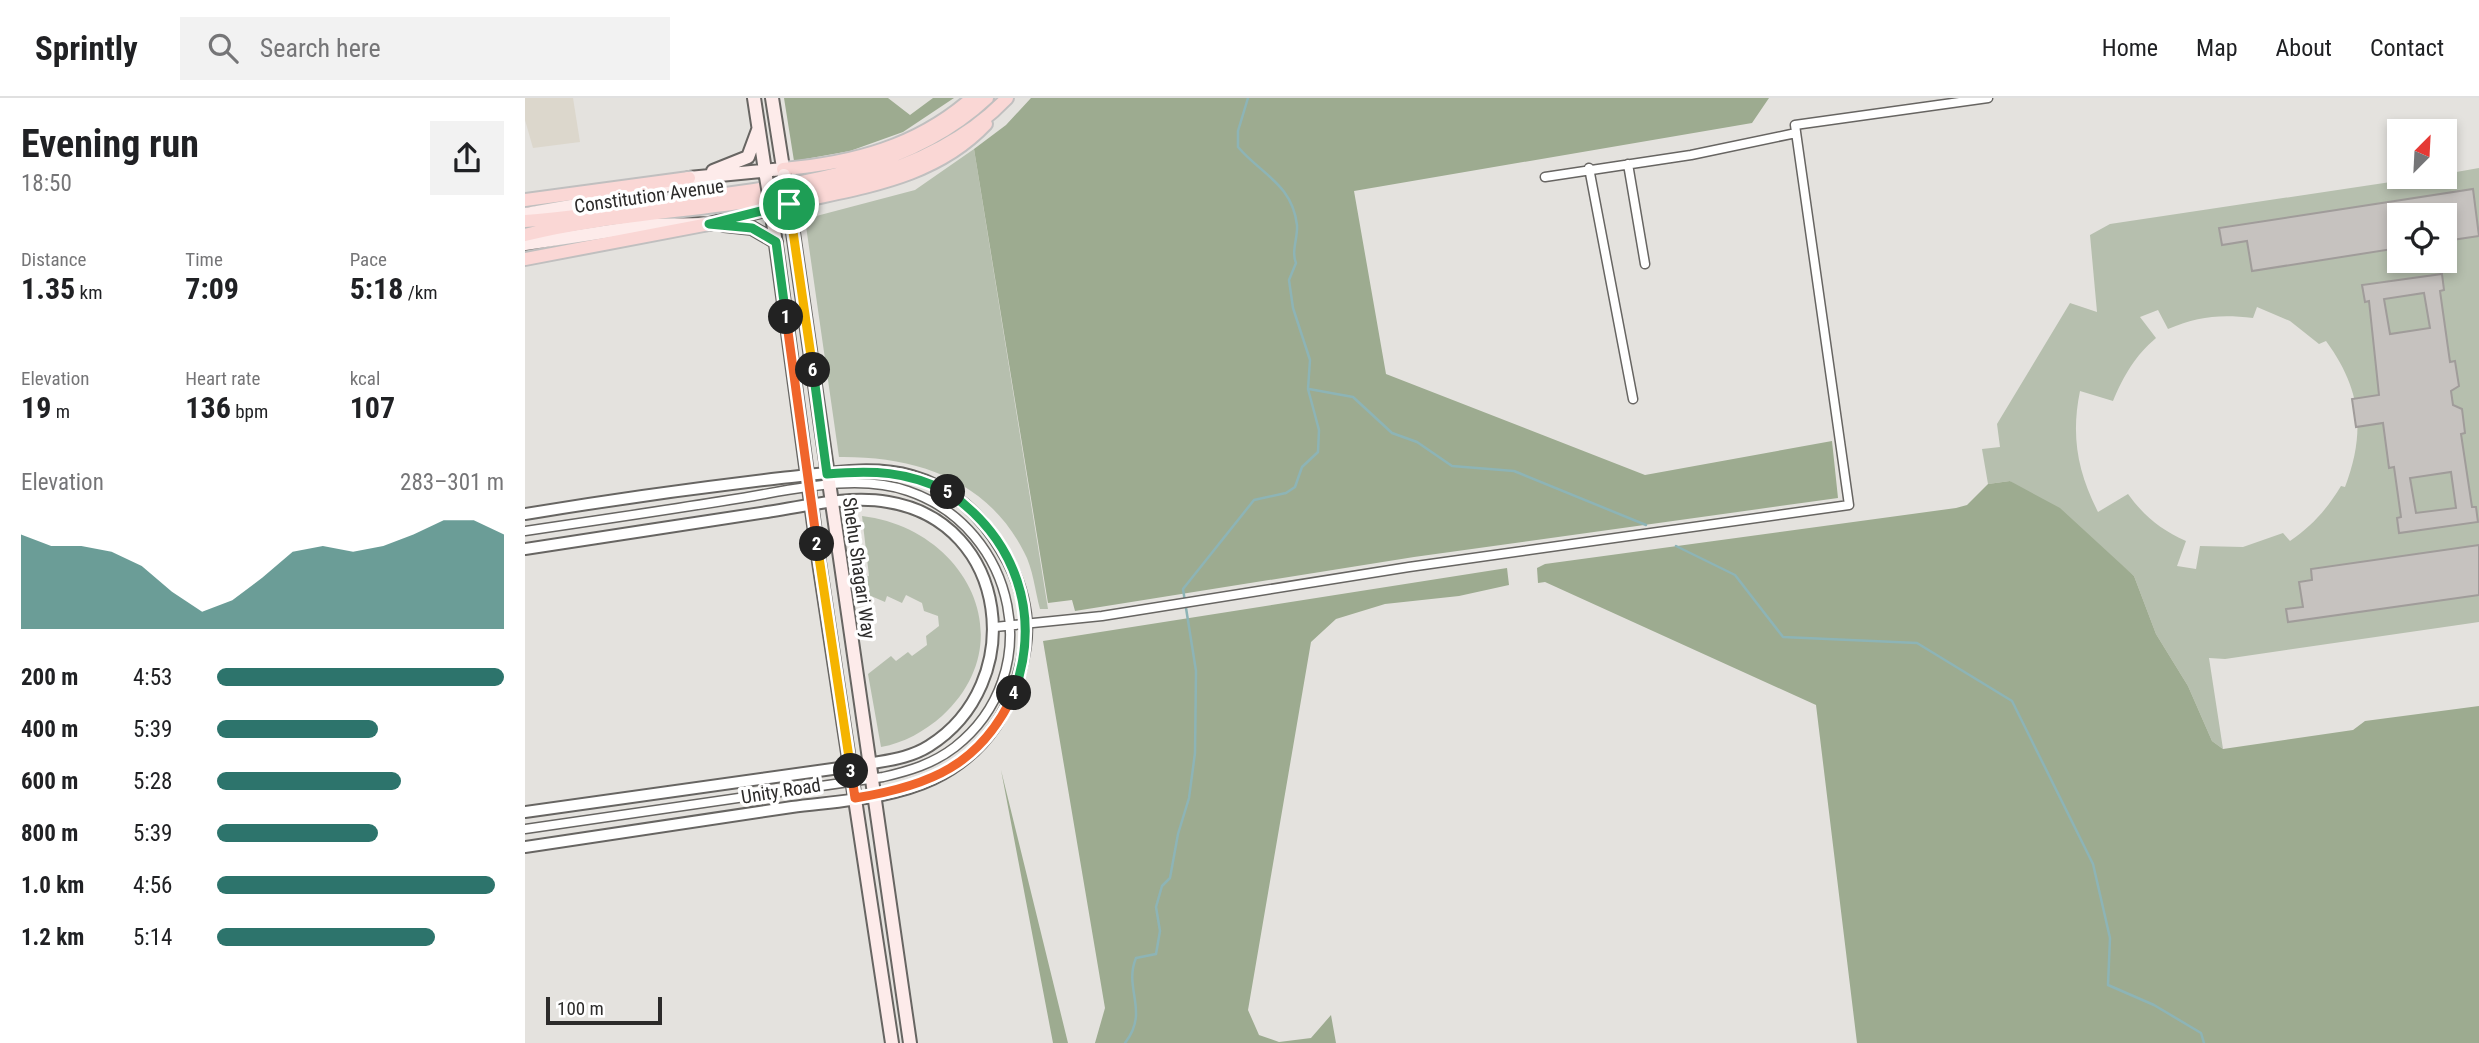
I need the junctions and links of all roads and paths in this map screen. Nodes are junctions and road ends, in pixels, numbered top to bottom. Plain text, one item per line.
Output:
1 (754, 98) edge
2 (772, 98) edge
3 (972, 98) edge
4 (987, 98) edge
5 (1988, 98) edge
6 (1005, 100) edge
7 (758, 131) junction
8 (1796, 132) junction
9 (1628, 164) junction
10 (1589, 169) junction
11 (784, 172) junction
12 (765, 174) junction
13 (1545, 177) dead end
14 (689, 178) junction
15 (531, 199) edge
16 (789, 201) junction
17 (770, 203) junction
18 (525, 214) edge
19 (525, 221) edge
20 (709, 224) junction
21 (544, 225) junction
22 (525, 235) edge
23 (776, 242) junction
24 (525, 244) edge
25 (525, 260) edge
26 (1645, 264) dead end
27 (1633, 399) dead end
28 (828, 480) junction
29 (809, 482) junction
30 (830, 504) junction
31 (812, 506) junction
32 (525, 514) edge
33 (525, 531) edge
34 (525, 549) edge
35 (1028, 625) junction
36 (1011, 626) junction
37 (995, 627) junction
38 (868, 764) junction
39 (851, 766) junction
40 (871, 779) junction
41 (853, 781) junction
42 (873, 795) junction
43 (855, 798) junction
44 (525, 812) edge
45 (525, 829) edge
46 (525, 847) edge
47 (886, 1007) junction
48 (880, 1043) edge
49 (891, 1043) edge
50 (910, 1043) edge

1 - 7 main road, Shehu Shagari Way
2 - 11 main road, Shehu Shagari Way
3 - 11 main road
4 - 21 main road, Constitution Avenue
5 - 8 street
6 - 16 main road
6 - 21 main road, Constitution Avenue
7 - 12 main road, Shehu Shagari Way
7 - 14 main road
8 - 9 street
8 - 35 street
9 - 10 street
9 - 26 street
10 - 13 street
10 - 27 street
11 - 12 main road, Constitution Avenue
11 - 16 main road, Shehu Shagari Way, bridge
12 - 14 main road, Constitution Avenue
12 - 17 main road, Shehu Shagari Way, bridge
14 - 15 main road
14 - 18 main road, Constitution Avenue
16 - 17 main road, Constitution Avenue
16 - 28 main road, Shehu Shagari Way
17 - 20 main road, Constitution Avenue
17 - 23 main road, Shehu Shagari Way
19 - 21 main road, Constitution Avenue
20 - 23 main road
20 - 24 main road, Constitution Avenue
20 - 25 main road
21 - 22 main road, Constitution Avenue
23 - 29 main road, Shehu Shagari Way
28 - 29 street, Unity Road
28 - 30 main road, Shehu Shagari Way
28 - 35 street, Unity Road
28 - 36 street, Unity Road
29 - 31 main road, Shehu Shagari Way
29 - 32 street, Unity Road
29 - 33 street, Unity Road
30 - 31 street, Unity Road
30 - 37 street, Unity Road
30 - 38 main road, Shehu Shagari Way
31 - 34 street, Unity Road
31 - 39 main road, Shehu Shagari Way
35 - 36 street
35 - 42 street, Unity Road
36 - 37 street
36 - 40 street, Unity Road
37 - 38 street, Unity Road
38 - 39 street, Unity Road
38 - 40 main road, Shehu Shagari Way
39 - 41 main road, Shehu Shagari Way
39 - 44 street, Unity Road
40 - 41 street, Unity Road
40 - 42 main road, Shehu Shagari Way
41 - 43 main road, Shehu Shagari Way
41 - 45 street, Unity Road
42 - 43 street, Unity Road
42 - 50 main road, Shehu Shagari Way
43 - 46 street, Unity Road
43 - 47 main road, Shehu Shagari Way
47 - 48 main road
47 - 49 main road, Shehu Shagari Way

